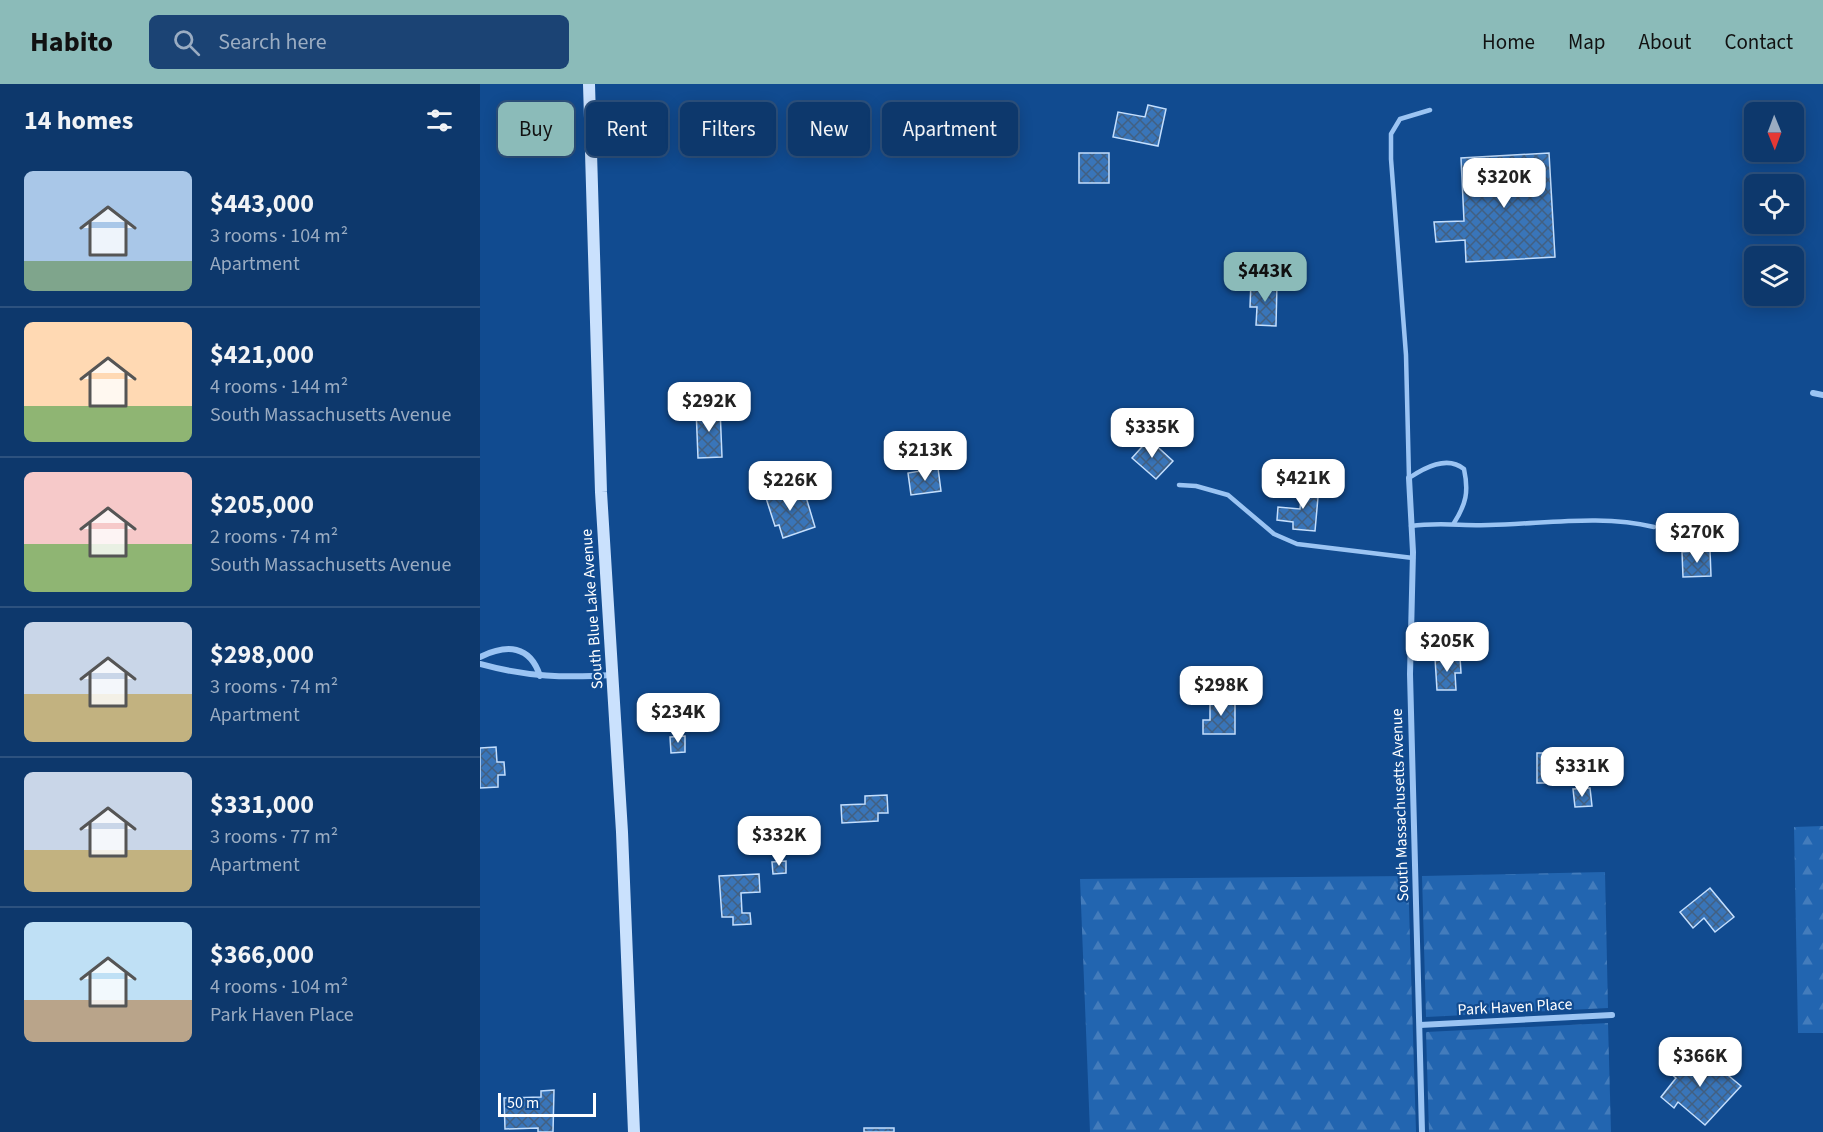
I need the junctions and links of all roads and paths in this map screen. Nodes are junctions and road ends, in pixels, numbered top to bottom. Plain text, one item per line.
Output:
1 (589, 84) edge
2 (1430, 110) dead end
3 (1813, 393) dead end
4 (1823, 395) edge
5 (1408, 478) junction
6 (1179, 485) dead end
7 (1454, 523) junction
8 (1412, 526) junction
9 (1654, 527) dead end
10 (1413, 558) junction
11 (480, 657) edge
12 (480, 664) edge
13 (613, 675) junction
14 (540, 676) junction
15 (1612, 1015) dead end
16 (1420, 1025) junction
17 (634, 1132) edge
18 (1422, 1132) edge

1 - 13 main road, South Blue Lake Avenue
2 - 5 lane
3 - 4 street
5 - 7 lane
5 - 8 street, South Massachusetts Avenue
6 - 10 lane
7 - 8 lane
7 - 9 lane
8 - 10 street, South Massachusetts Avenue
10 - 16 street, South Massachusetts Avenue
11 - 14 street
12 - 14 street
13 - 14 street
13 - 17 main road, South Blue Lake Avenue
15 - 16 street, Park Haven Place
16 - 18 street, South Massachusetts Avenue

